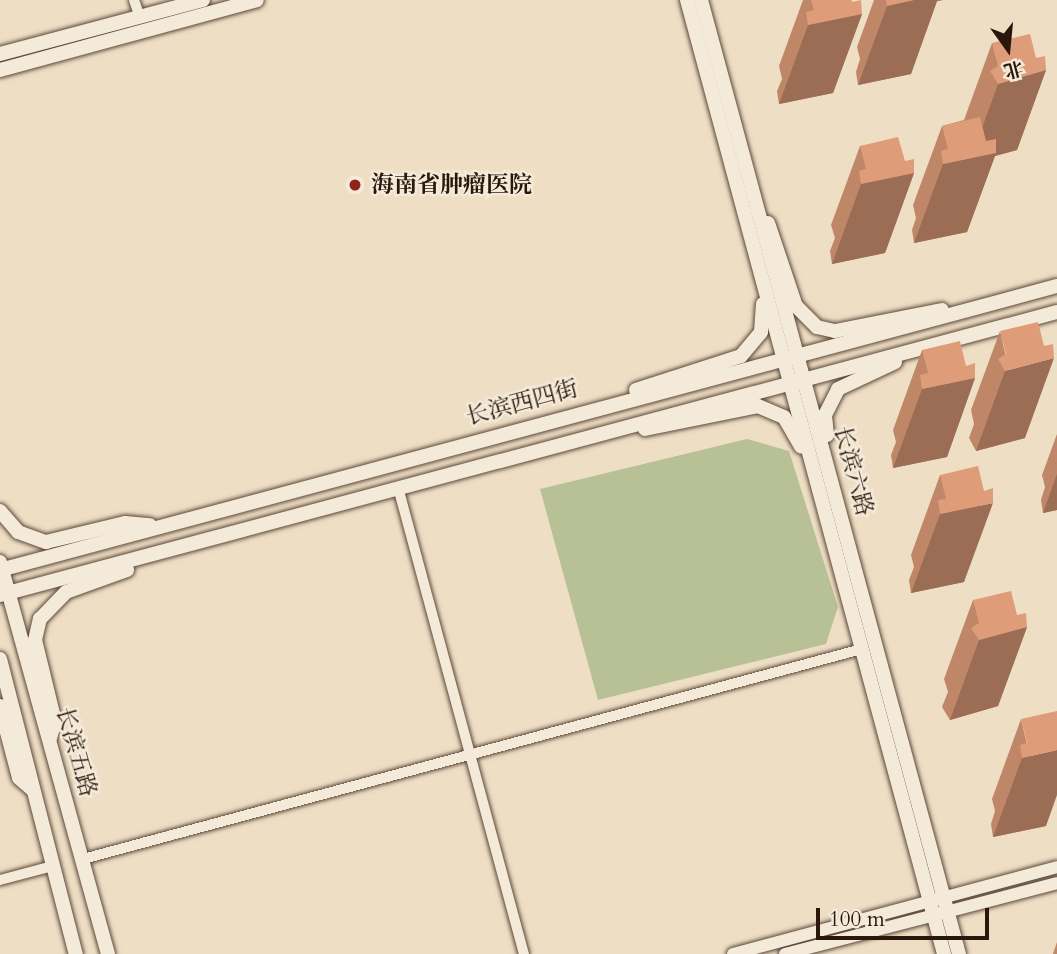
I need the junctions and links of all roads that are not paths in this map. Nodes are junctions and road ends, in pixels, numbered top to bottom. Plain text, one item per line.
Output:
1 (134, 0) edge
2 (203, 0) edge
3 (257, 0) edge
4 (687, 0) edge
5 (701, 0) edge
6 (140, 17) junction
7 (0, 54) edge
8 (0, 70) edge
9 (752, 204) junction
10 (1057, 286) edge
11 (985, 306) junction
12 (1057, 312) edge
13 (915, 351) junction
14 (792, 357) junction
15 (799, 381) junction
16 (605, 404) junction
17 (629, 429) junction
18 (399, 491) junction
19 (837, 501) junction
20 (822, 505) junction
21 (0, 511) edge
22 (155, 526) junction
23 (186, 548) junction
24 (1, 567) edge
25 (4, 594) edge
26 (862, 649) junction
27 (0, 659) edge
28 (0, 706) edge
29 (50, 738) junction
30 (470, 755) junction
31 (33, 790) junction
32 (83, 859) junction
33 (53, 866) junction
34 (1057, 867) edge
35 (0, 880) edge
36 (1057, 883) edge
37 (939, 907) junction
38 (76, 954) edge
39 (108, 954) edge
40 (524, 954) edge
41 (733, 954) edge
42 (785, 954) edge
43 (944, 954) edge
44 (959, 954) edge

1 - 6 street
2 - 6 main road
3 - 8 main road
4 - 9 main road, 长滨六路
5 - 9 main road, 长滨六路
6 - 7 main road
9 - 11 main road
9 - 14 main road, 长滨六路
9 - 16 main road
10 - 11 main road, 长滨西四街
11 - 14 main road, 长滨西四街
12 - 13 main road
13 - 15 main road
13 - 19 main road
14 - 15 main road, 长滨六路
14 - 16 main road, 长滨西四街
15 - 17 main road
15 - 19 main road, 长滨六路
15 - 20 main road, 长滨六路
16 - 22 main road, 长滨西四街
17 - 18 main road
17 - 20 main road
18 - 23 main road
18 - 30 street
19 - 37 main road, 长滨六路
20 - 26 main road, 长滨六路
21 - 22 main road
22 - 24 main road, 长滨西四街
23 - 25 main road
23 - 29 main road
24 - 25 main road, 长滨五路
25 - 29 main road, 长滨五路
26 - 30 street
26 - 37 main road, 长滨六路
27 - 31 main road
28 - 31 main road
29 - 32 main road, 长滨五路
30 - 32 street
30 - 40 street
31 - 33 main road
32 - 39 main road, 长滨五路
33 - 35 street
33 - 38 main road
34 - 37 street
36 - 37 street
37 - 41 street
37 - 42 street
37 - 43 main road, 长滨六路
37 - 44 main road, 长滨六路

